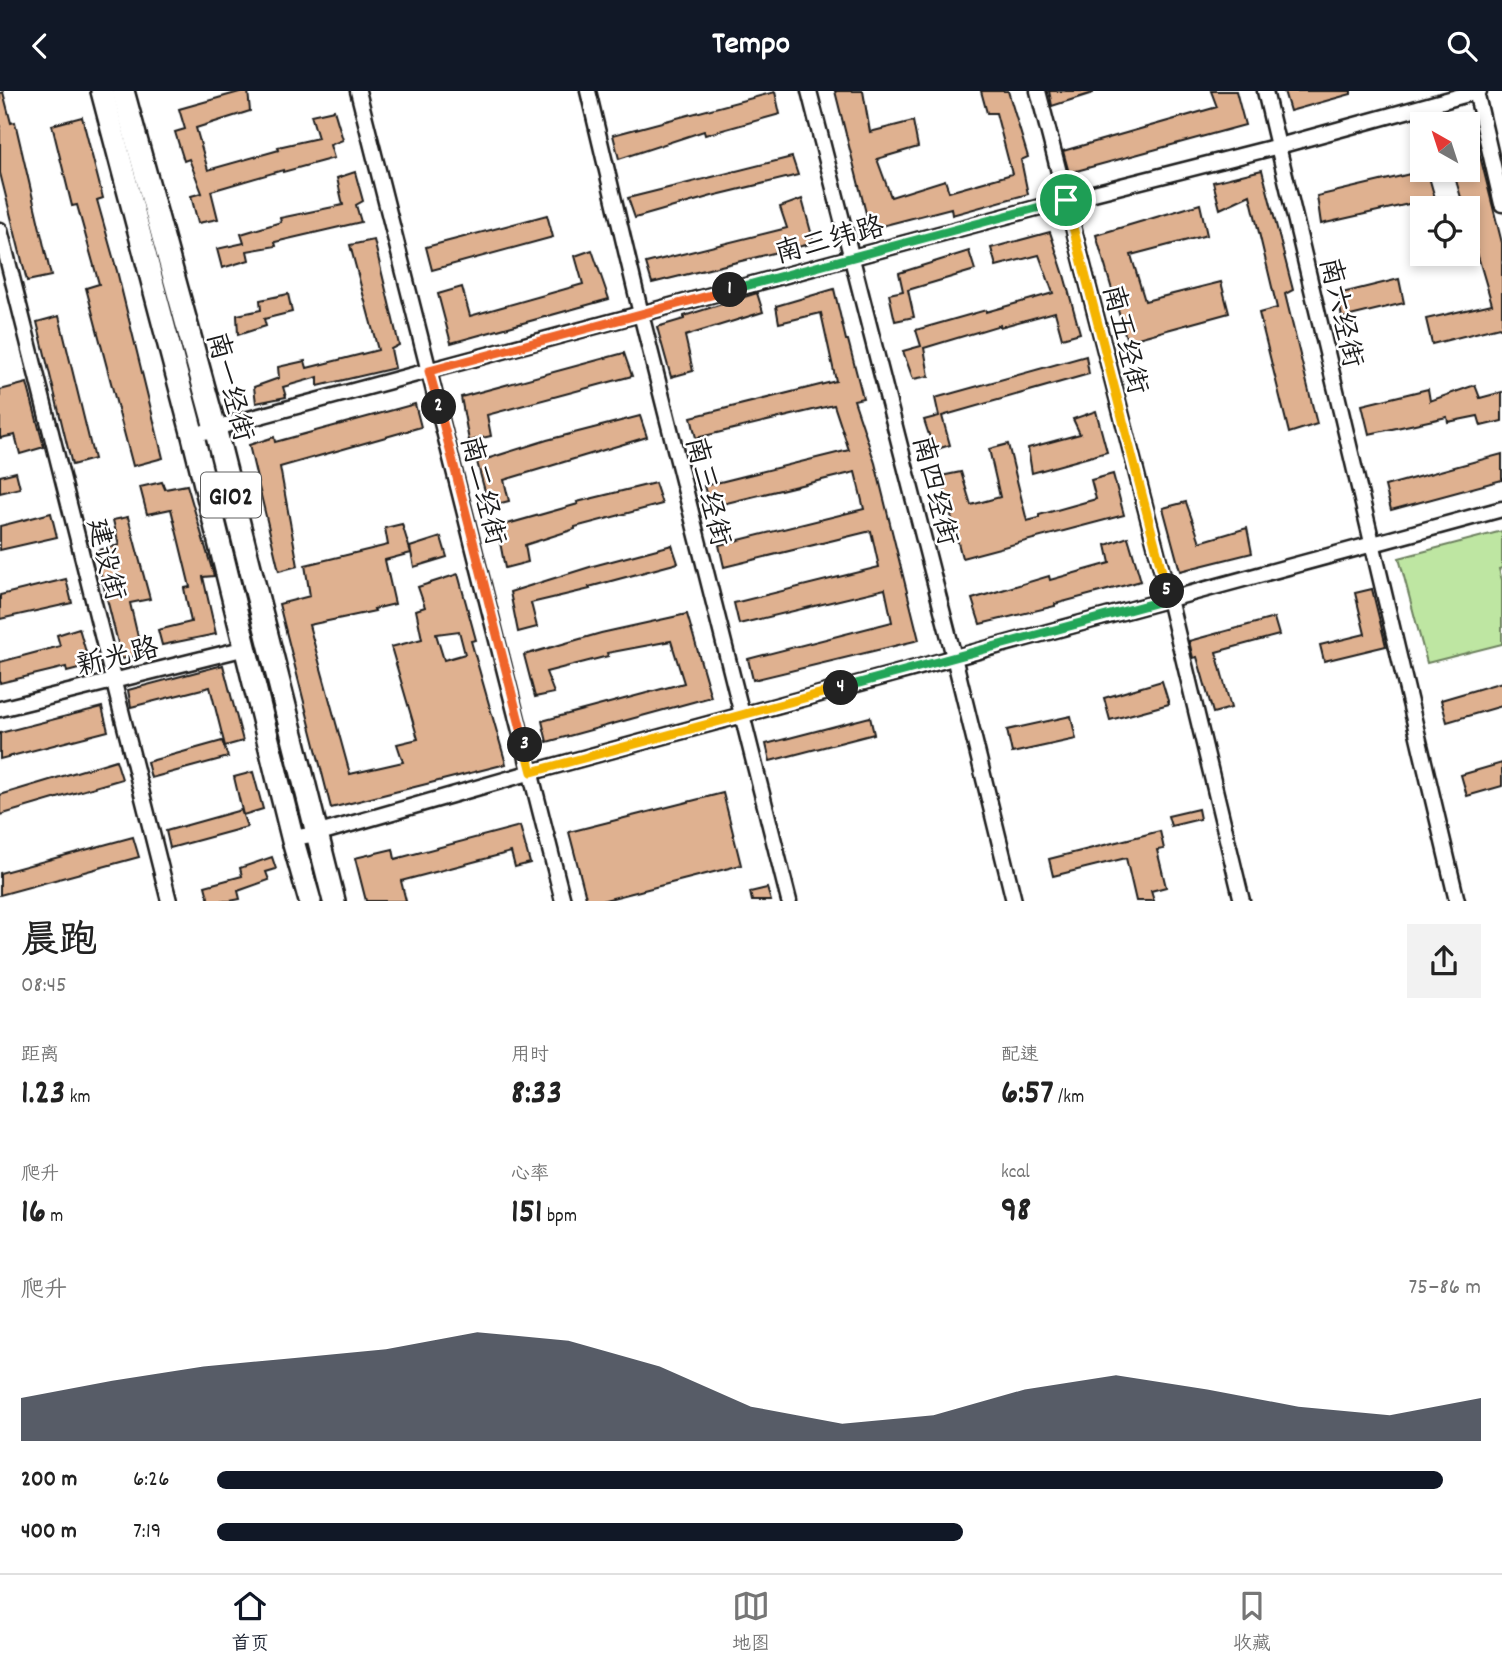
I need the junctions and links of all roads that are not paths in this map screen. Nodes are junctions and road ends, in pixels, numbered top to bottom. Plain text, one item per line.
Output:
1 (102, 91) edge
2 (123, 91) edge
3 (358, 91) edge
4 (588, 91) edge
5 (809, 91) edge
6 (1038, 91) edge
7 (1265, 91) edge
8 (1477, 91) edge
9 (1279, 146) junction
10 (1066, 200) junction
11 (1502, 204) edge
12 (0, 230) edge
13 (852, 257) junction
14 (640, 314) junction
15 (429, 371) junction
16 (215, 428) junction
17 (193, 436) junction
18 (1502, 509) edge
19 (1373, 544) junction
20 (1169, 599) junction
21 (246, 648) junction
22 (954, 657) junction
23 (114, 682) junction
24 (0, 709) edge
25 (741, 715) junction
26 (532, 772) junction
27 (308, 836) junction
28 (169, 901) edge
29 (310, 901) edge
30 (334, 901) edge
31 (563, 901) edge
32 (789, 901) edge
33 (1014, 901) edge
34 (1242, 901) edge
35 (1457, 901) edge

1 - 17 highway, 南一经街 / G102
2 - 16 highway, 南一经街 / G102
3 - 15 street, 南二经街
4 - 14 street, 南三经街
5 - 13 street, 南四经街
6 - 10 street, 南五经街
7 - 9 street, 南六经街
8 - 9 street, 南三纬路
8 - 11 street
9 - 10 street, 南三纬路
9 - 19 street, 南六经街
10 - 13 street, 南三纬路
10 - 20 street, 南五经街
12 - 23 street, 建设街
13 - 14 street, 南三纬路
13 - 22 street, 南四经街
14 - 15 street, 南三纬路
14 - 25 street, 南三经街
15 - 16 street, 南三纬路
15 - 26 street, 南二经街
16 - 17 street, 南三纬路
16 - 27 highway, 南一经街 / G102
17 - 21 highway, 南一经街 / G102
18 - 19 street
19 - 20 street
19 - 35 street, 南六经街
20 - 22 street
20 - 34 street, 南五经街
21 - 23 street, 新光路
21 - 29 highway, 南一经街 / G102
22 - 25 street
22 - 33 street, 南四经街
23 - 24 street, 新光路
23 - 28 street, 建设街
25 - 26 street
25 - 32 street, 南三经街
26 - 27 street
26 - 31 street, 南二经街
27 - 30 highway, 南一经街 / G102

